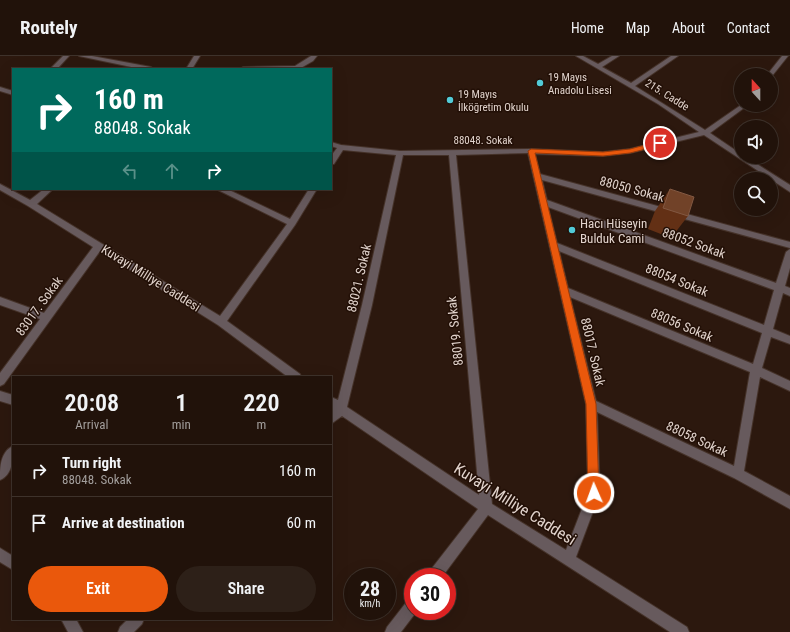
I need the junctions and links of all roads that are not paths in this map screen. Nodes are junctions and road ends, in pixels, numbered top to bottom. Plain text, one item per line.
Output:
1 (66, 56) edge
2 (82, 56) edge
3 (197, 56) edge
4 (314, 56) edge
5 (579, 56) edge
6 (616, 56) edge
7 (675, 56) edge
8 (785, 56) edge
9 (126, 64) junction
10 (598, 67) junction
11 (54, 68) edge
12 (122, 68) edge
13 (146, 68) edge
14 (190, 68) edge
15 (296, 68) edge
16 (776, 68) edge
17 (631, 86) junction
18 (0, 89) edge
19 (12, 93) edge
20 (735, 112) edge
21 (705, 133) junction
22 (332, 144) edge
23 (341, 147) junction
24 (452, 151) junction
25 (531, 151) junction
26 (734, 152) edge
27 (400, 153) junction
28 (332, 160) edge
29 (752, 164) edge
30 (537, 176) junction
31 (0, 186) edge
32 (790, 189) edge
33 (48, 190) edge
34 (222, 190) edge
35 (312, 190) edge
36 (543, 202) junction
37 (31, 204) junction
38 (292, 223) junction
39 (554, 245) junction
40 (790, 245) edge
41 (100, 246) junction
42 (790, 252) edge
43 (780, 288) junction
44 (564, 290) junction
45 (790, 292) edge
46 (0, 301) edge
47 (47, 318) junction
48 (221, 322) junction
49 (767, 330) junction
50 (790, 340) edge
51 (756, 370) junction
52 (295, 376) edge
53 (0, 381) edge
54 (790, 386) edge
55 (0, 396) edge
56 (12, 400) edge
57 (591, 404) junction
58 (336, 406) edge
59 (332, 416) edge
60 (12, 454) edge
61 (0, 474) edge
62 (738, 474) junction
63 (790, 503) edge
64 (486, 508) junction
65 (0, 554) edge
66 (569, 559) junction
67 (12, 563) edge
68 (441, 568) edge
69 (404, 617) edge
70 (69, 620) edge
71 (136, 620) edge
72 (76, 632) edge
73 (125, 632) edge
74 (392, 632) edge
75 (682, 632) edge

1 - 11 street
2 - 9 street
3 - 14 street
4 - 15 street
5 - 10 street, 215. Cadde
6 - 10 street
7 - 17 street
8 - 16 street
9 - 12 street
9 - 13 street
10 - 17 street, 215. Cadde
17 - 21 street, 215. Cadde
18 - 19 street
20 - 21 street
21 - 25 street, 88048. Sokak
21 - 26 street, 215. Cadde
22 - 23 street, 88048. Sokak
23 - 27 street, 88048. Sokak
23 - 28 street
24 - 25 street, 88048. Sokak
24 - 27 street, 88048. Sokak
24 - 64 street, 88019. Sokak
25 - 30 street, 88017. Sokak
27 - 58 street, 88021. Sokak
29 - 32 street, 215. Cadde
30 - 36 street, 88017. Sokak
30 - 40 street, 88050 Sokak
31 - 37 street, Kuvayi Milliye Caddesi
33 - 37 street
34 - 38 street
35 - 38 street
36 - 39 street, 88017. Sokak
36 - 43 street, 88052 Sokak
37 - 41 street, Kuvayi Milliye Caddesi
38 - 48 street
39 - 44 street, 88017. Sokak
39 - 49 street, 88054 Sokak
41 - 47 street, 83017. Sokak
41 - 48 street, Kuvayi Milliye Caddesi
42 - 43 street
43 - 45 street, 88052 Sokak
43 - 49 street
44 - 51 street, 88056 Sokak
44 - 57 street, 88017. Sokak
46 - 47 street
47 - 53 street, 83017. Sokak
48 - 52 street, Kuvayi Milliye Caddesi
49 - 50 street, 88054 Sokak
49 - 51 street
51 - 54 street, 88056 Sokak
51 - 62 street
55 - 56 street
57 - 62 street, 88058 Sokak
57 - 66 street, 88017. Sokak
58 - 59 street
58 - 64 street, Kuvayi Milliye Caddesi
60 - 61 street
62 - 63 street, 88058 Sokak
64 - 66 street, Kuvayi Milliye Caddesi
64 - 68 street
65 - 67 street
66 - 75 street, Kuvayi Milliye Caddesi
69 - 74 street
70 - 72 street
71 - 73 street

